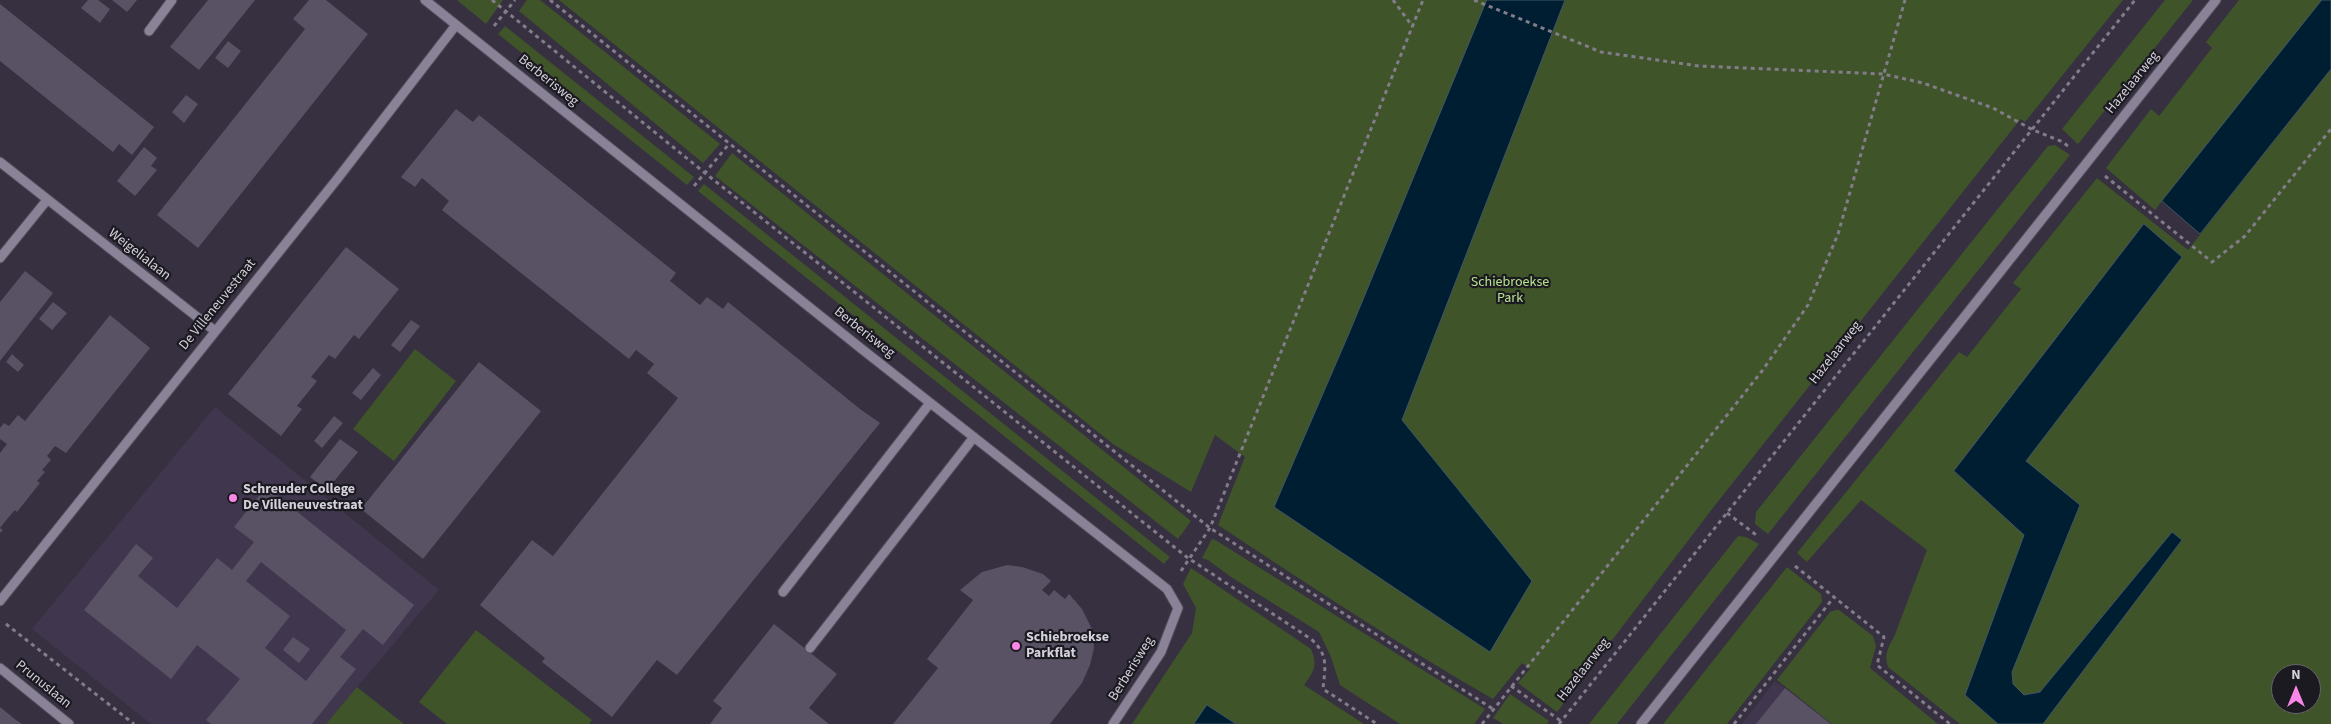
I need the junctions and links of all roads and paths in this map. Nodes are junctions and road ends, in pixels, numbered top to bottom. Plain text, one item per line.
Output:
1 (172, 0) edge
2 (425, 0) edge
3 (492, 0) edge
4 (515, 0) edge
5 (550, 0) edge
6 (1393, 0) edge
7 (1423, 0) edge
8 (1474, 0) edge
9 (1904, 0) edge
10 (2135, 0) edge
11 (2216, 0) edge
12 (506, 11) junction
13 (456, 25) junction
14 (1413, 27) junction
15 (149, 31) dead end
16 (480, 44) junction
17 (1883, 74) junction
18 (2331, 129) edge
19 (2033, 130) junction
20 (729, 144) junction
21 (0, 162) edge
22 (2087, 162) junction
23 (705, 173) junction
24 (47, 200) junction
25 (680, 204) junction
26 (0, 258) edge
27 (214, 331) junction
28 (930, 403) junction
29 (974, 437) junction
30 (1727, 513) junction
31 (1210, 528) junction
32 (1778, 552) junction
33 (1188, 558) junction
34 (783, 592) dead end
35 (1834, 598) junction
36 (0, 601) edge
37 (0, 619) edge
38 (810, 648) dead end
39 (0, 668) edge
40 (1511, 686) junction
41 (1493, 709) junction
42 (1560, 723) edge
43 (69, 724) edge
44 (134, 724) edge
45 (1113, 724) edge
46 (1377, 724) edge
47 (1482, 724) edge
48 (1641, 724) edge
49 (1734, 724) edge
50 (1950, 724) edge

1 - 15 street
2 - 13 street, Berberisweg
3 - 12 path, Berberisweg
4 - 12 path
5 - 20 path
6 - 14 path
7 - 14 path
8 - 17 path
9 - 17 path
10 - 19 path, Hazelaarweg
11 - 22 street, Hazelaarweg
12 - 16 path
12 - 23 path, Berberisweg
13 - 16 street, Berberisweg
13 - 27 street, De Villeneuvestraat
14 - 31 path
16 - 25 street, Berberisweg
17 - 19 path
17 - 40 path
18 - 22 path
19 - 22 path
19 - 30 path, Hazelaarweg
20 - 23 path
20 - 31 path
21 - 24 street, Weigelialaan
22 - 32 street, Hazelaarweg
23 - 25 path
23 - 33 path, Berberisweg
24 - 26 street
24 - 27 street, Weigelialaan
25 - 28 street, Berberisweg
27 - 36 street, De Villeneuvestraat
28 - 29 street, Berberisweg
28 - 34 street
29 - 38 street
29 - 45 street, Berberisweg
30 - 32 path
30 - 42 path, Hazelaarweg
31 - 33 path
31 - 41 path
32 - 35 path
32 - 48 street, Hazelaarweg
33 - 46 path, Berberisweg
35 - 49 path
35 - 50 path
37 - 44 path
39 - 43 street, Prunuslaan
40 - 41 path
40 - 42 path
41 - 47 path

